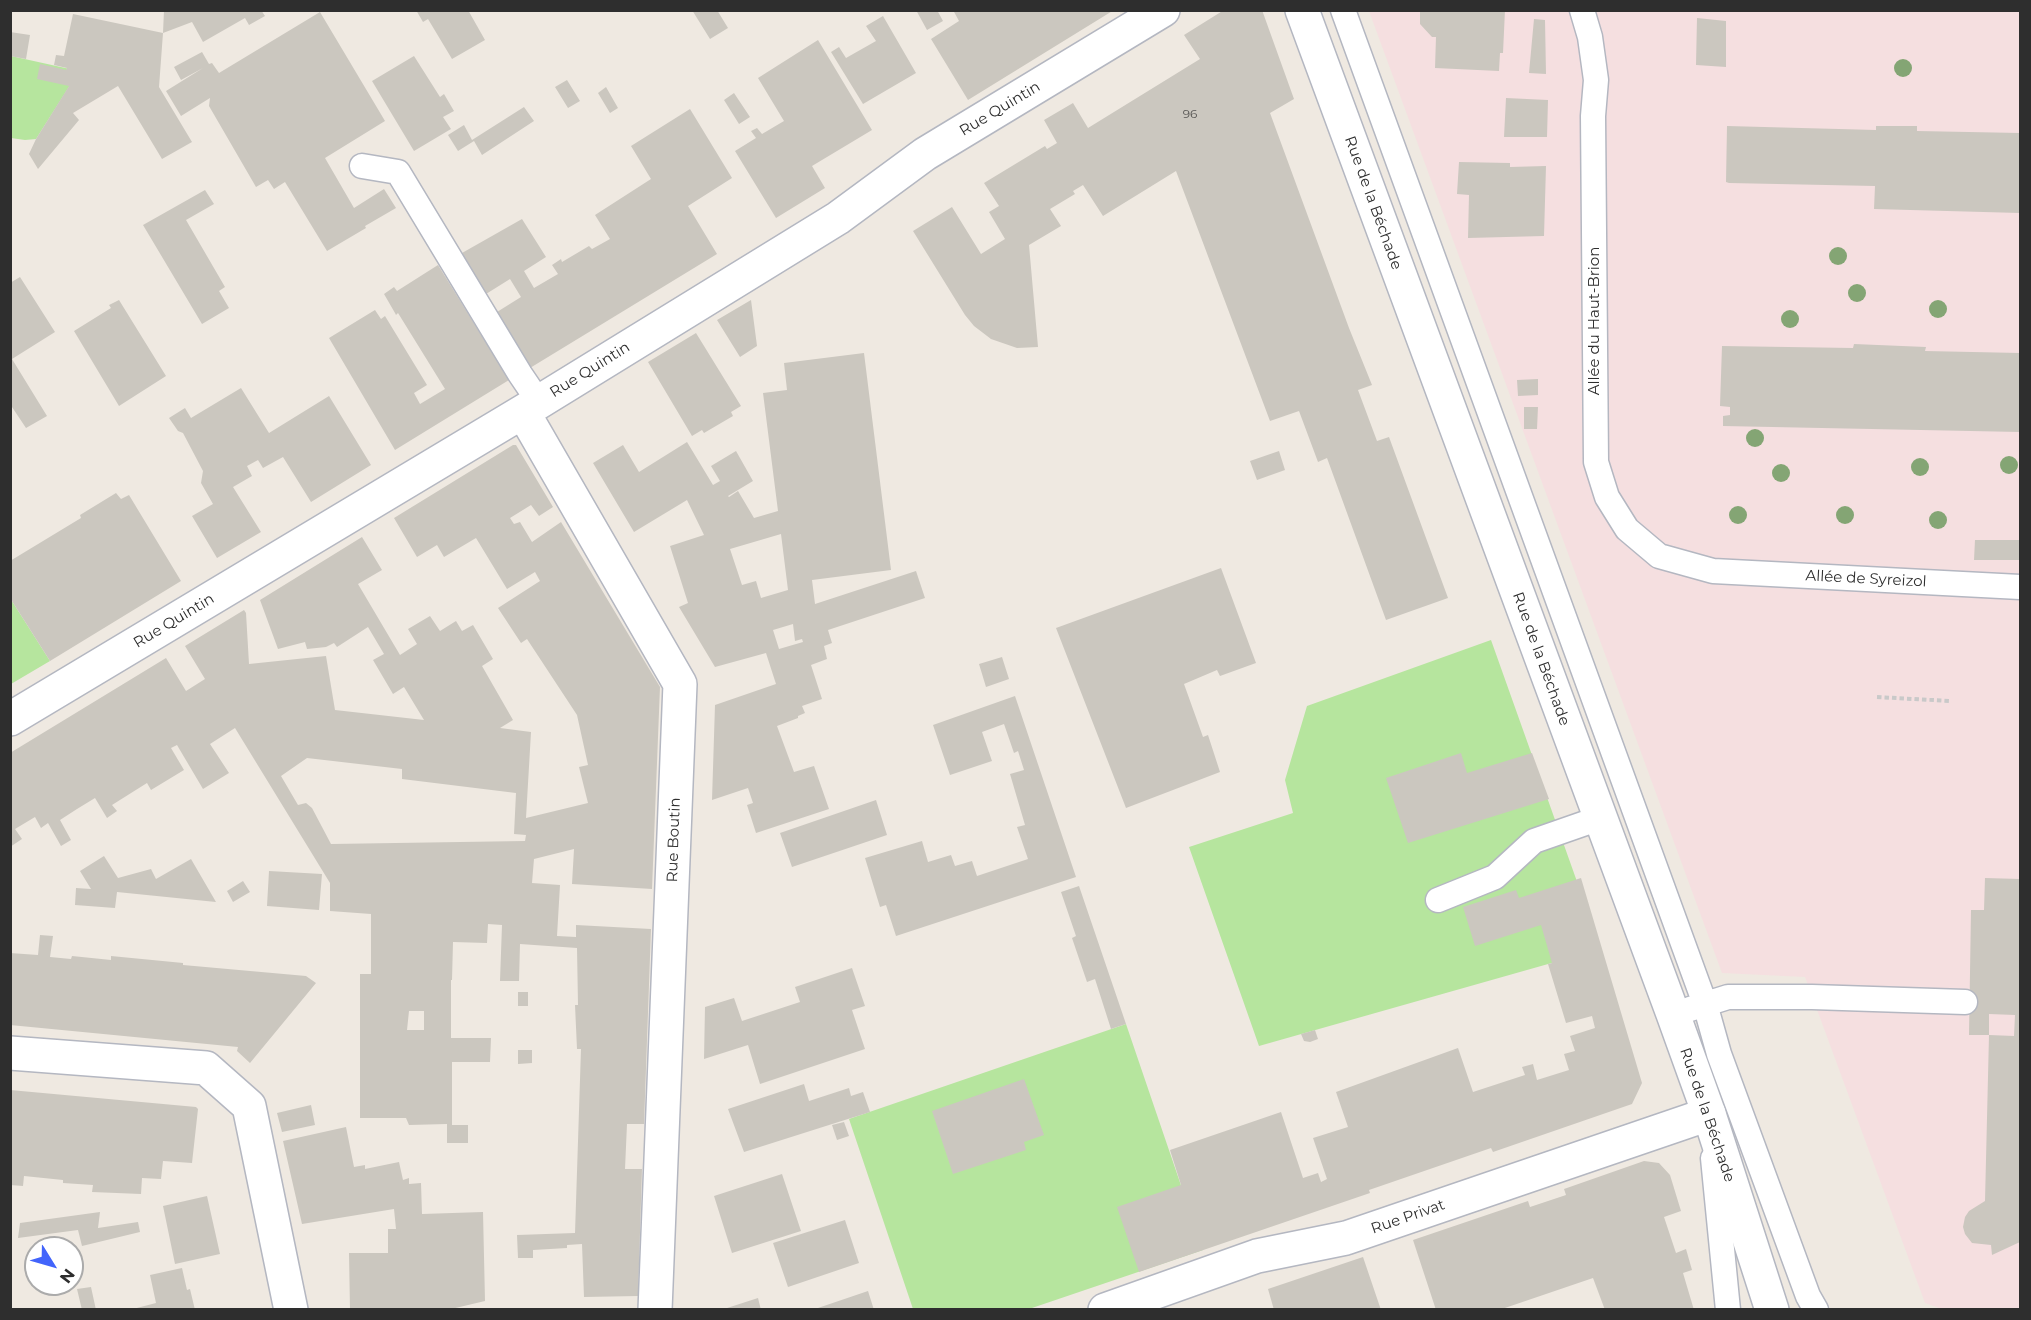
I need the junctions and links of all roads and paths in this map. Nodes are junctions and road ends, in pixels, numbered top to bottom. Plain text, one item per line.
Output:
1 (1163, 10) edge
2 (1302, 10) edge
3 (1343, 10) edge
4 (1582, 10) edge
5 (362, 166) dead end
6 (531, 407) junction
7 (1713, 570) joint
8 (2020, 587) edge
9 (1877, 697) dead end
10 (1950, 701) dead end
11 (10, 719) edge
12 (1600, 818) junction
13 (1438, 900) dead end
14 (1965, 1002) dead end
15 (1705, 1004) junction
16 (1672, 1014) junction
17 (10, 1053) edge
18 (1719, 1054) junction
19 (1709, 1114) junction
20 (291, 1310) edge
21 (655, 1310) edge
22 (1105, 1310) edge
23 (1728, 1310) edge
24 (1772, 1310) edge
25 (1816, 1310) edge

1 - 6 street, Rue Quintin
2 - 12 street, Rue de la Béchade
3 - 15 lane
4 - 7 lane, Allée du Haut-Brion
5 - 6 lane
6 - 11 street, Rue Quintin
6 - 21 street, Rue Boutin
7 - 8 lane, Allée de Syreizol
9 - 10 path
12 - 13 lane
12 - 16 street, Rue de la Béchade
14 - 15 lane
15 - 16 lane
15 - 18 lane
16 - 19 street, Rue de la Béchade
17 - 20 street
18 - 19 lane
18 - 25 lane
19 - 22 street, Rue Privat
19 - 23 lane
19 - 24 street, Rue de la Béchade

